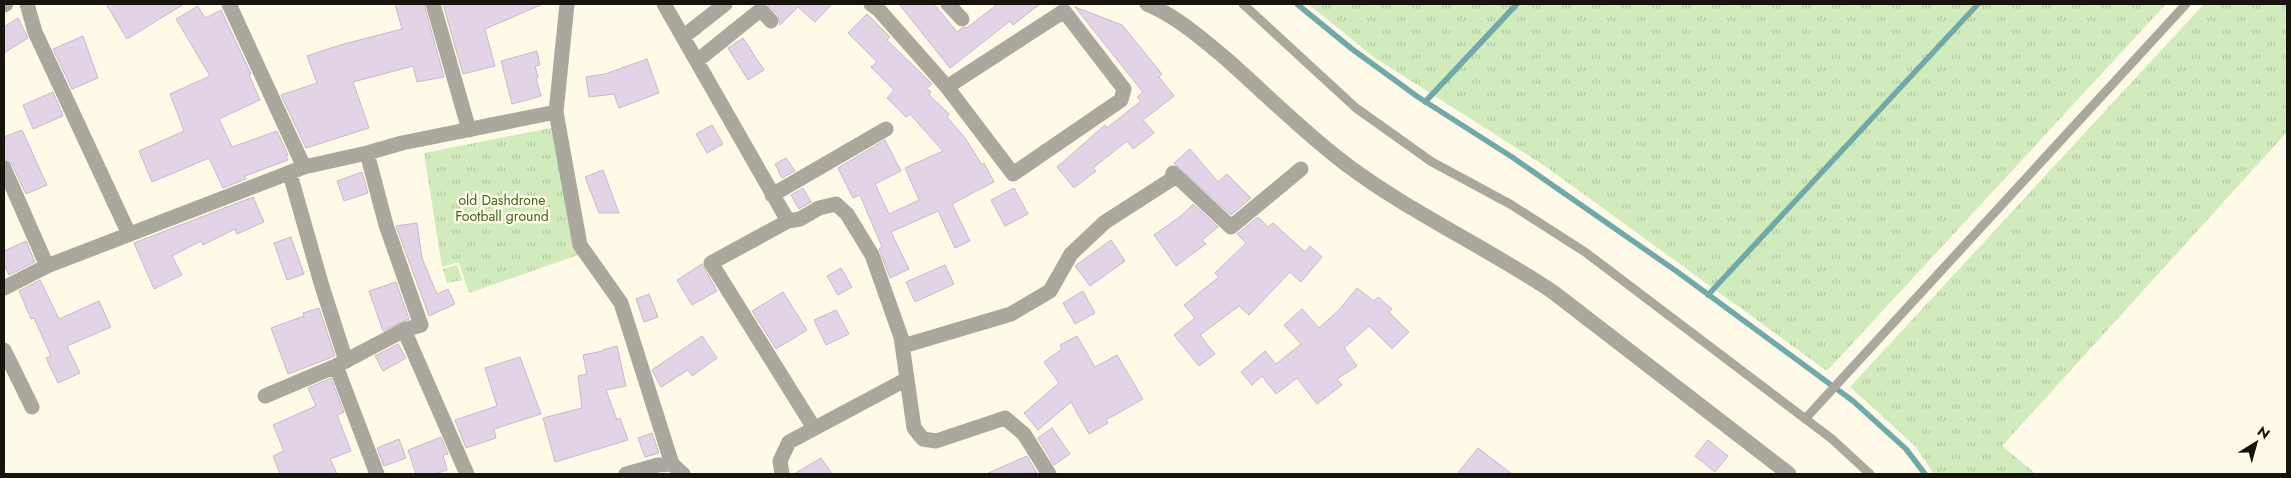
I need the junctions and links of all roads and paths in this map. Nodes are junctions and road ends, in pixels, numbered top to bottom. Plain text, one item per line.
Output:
1 (27, 4) edge
2 (230, 4) edge
3 (433, 4) edge
4 (567, 4) edge
5 (664, 4) edge
6 (725, 4) edge
7 (948, 4) edge
8 (1147, 4) edge
9 (1243, 4) edge
10 (2186, 4) edge
11 (879, 6) edge
12 (962, 19) dead end
13 (771, 21) dead end
14 (683, 37) junction
15 (697, 61) junction
16 (947, 87) junction
17 (556, 112) junction
18 (886, 129) dead end
19 (469, 130) junction
20 (367, 153) junction
21 (304, 167) junction
22 (4, 168) edge
23 (1301, 168) dead end
24 (290, 174) junction
25 (772, 195) junction
26 (788, 221) junction
27 (129, 234) junction
28 (47, 266) junction
29 (4, 288) edge
30 (404, 330) junction
31 (903, 346) junction
32 (4, 350) edge
33 (341, 364) junction
34 (907, 379) junction
35 (265, 396) dead end
36 (32, 407) dead end
37 (1804, 418) junction
38 (814, 428) junction
39 (677, 469) edge
40 (377, 474) edge
41 (467, 474) edge
42 (626, 474) edge
43 (782, 474) edge
44 (1049, 474) edge
45 (1789, 474) edge
46 (1870, 474) edge

1 - 27 street
2 - 21 street
3 - 19 street
4 - 17 street
5 - 14 street
6 - 14 street
7 - 12 street
8 - 45 street
9 - 37 lane
10 - 37 lane
11 - 16 street
13 - 15 street
14 - 15 street
15 - 25 street
16 - 16 street
17 - 19 street
17 - 39 street
18 - 25 street
19 - 20 street
20 - 21 street
20 - 30 street
21 - 24 street
22 - 28 street
23 - 31 street
24 - 27 street
24 - 33 street
25 - 26 street
26 - 31 street
26 - 38 street
27 - 28 street
28 - 29 street
30 - 33 street
30 - 41 street
31 - 34 street
32 - 36 street
33 - 35 street
33 - 40 street
34 - 38 street
34 - 44 street
37 - 46 lane
38 - 43 street
39 - 42 street

